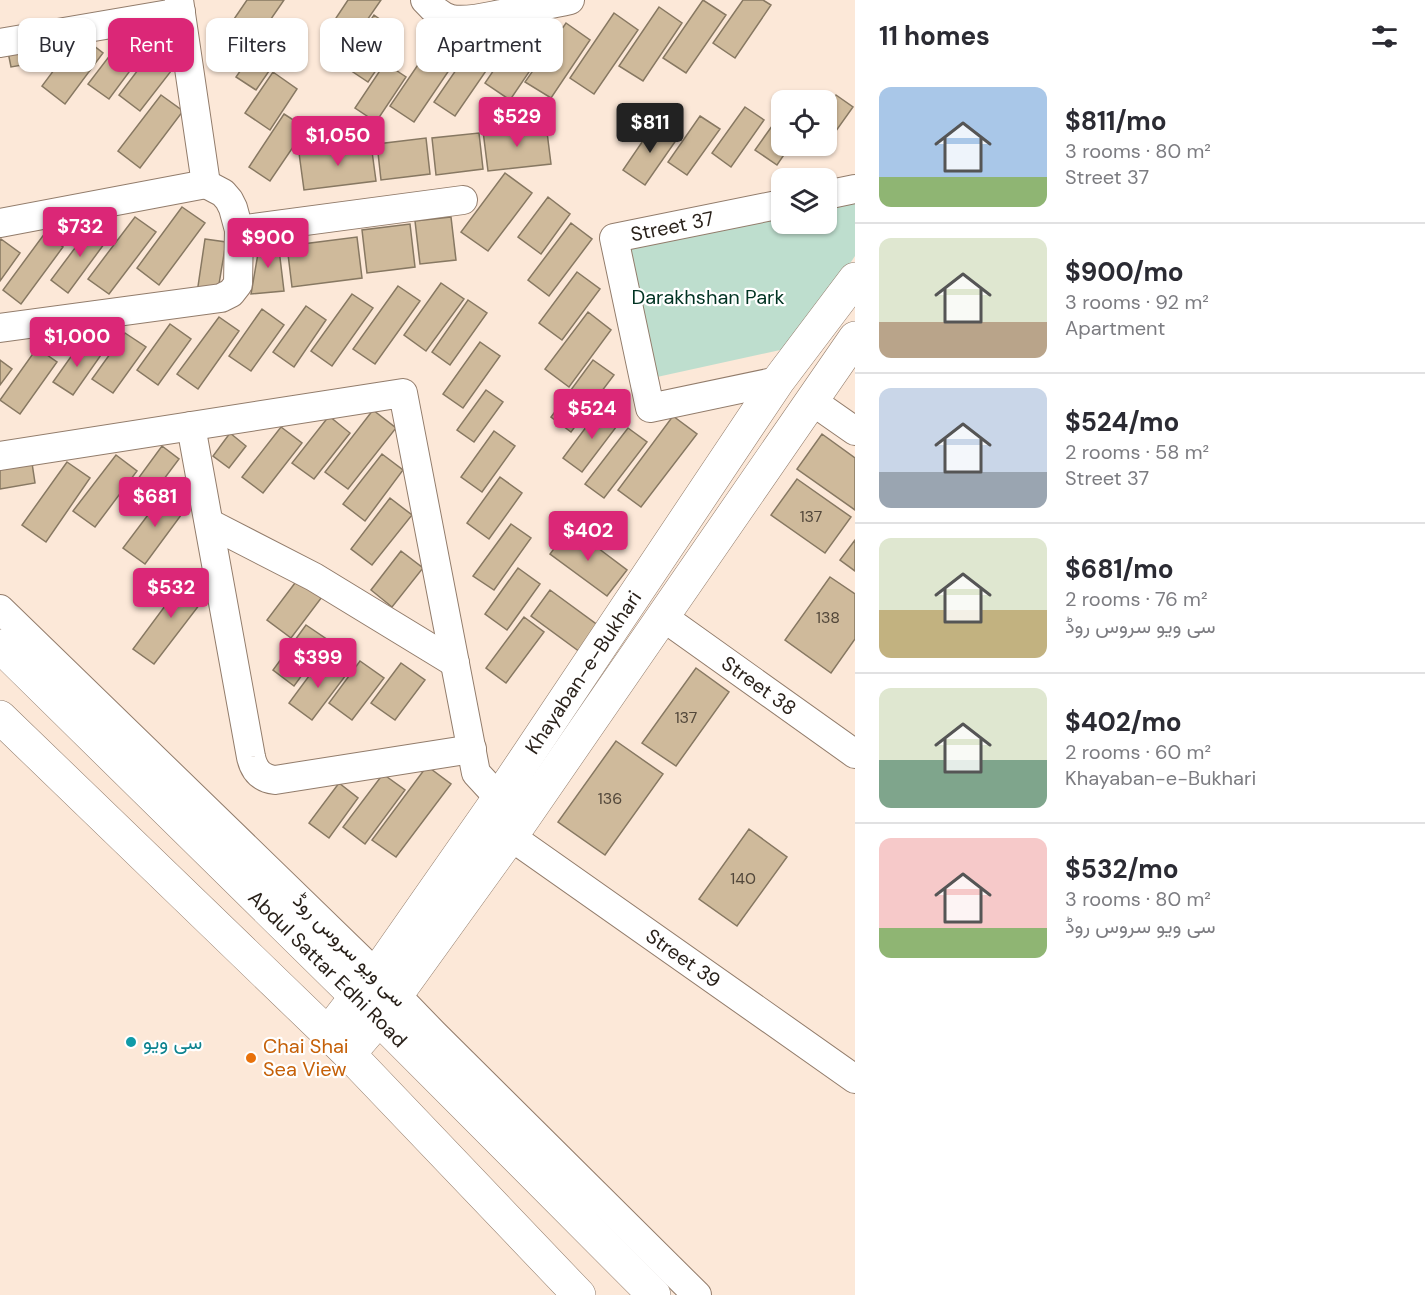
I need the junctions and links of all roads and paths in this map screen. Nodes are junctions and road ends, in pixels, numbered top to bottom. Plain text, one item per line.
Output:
1 (425, 0) edge
2 (570, 0) edge
3 (180, 6) edge
4 (0, 43) edge
5 (206, 184) junction
6 (855, 189) edge
7 (837, 193) edge
8 (463, 200) dead end
9 (771, 206) edge
10 (0, 223) edge
11 (239, 230) junction
12 (854, 283) edge
13 (0, 328) edge
14 (855, 338) edge
15 (778, 381) junction
16 (812, 401) junction
17 (191, 426) junction
18 (855, 431) edge
19 (0, 456) edge
20 (209, 523) junction
21 (0, 609) edge
22 (663, 617) junction
23 (0, 646) edge
24 (455, 663) junction
25 (0, 717) edge
26 (472, 749) junction
27 (855, 754) edge
28 (499, 798) junction
29 (510, 836) junction
30 (377, 996) junction
31 (339, 1043) junction
32 (855, 1079) edge
33 (579, 1295) edge
34 (654, 1295) edge
35 (697, 1295) edge

1 - 2 street
3 - 4 street
3 - 5 street
5 - 10 street
5 - 11 street
6 - 7 street
8 - 11 street
9 - 15 street, Street 37
11 - 13 street
12 - 15 street, Khayaban-e-Bukhari
14 - 16 street, Khayaban-e-Bukhari
15 - 28 street, Khayaban-e-Bukhari
16 - 18 street
16 - 22 street, Khayaban-e-Bukhari
17 - 19 street
17 - 20 street
17 - 24 street
20 - 24 street
20 - 26 street
21 - 30 street, سی ویو سروس روڈ
22 - 27 street, Street 38
22 - 29 street, Khayaban-e-Bukhari
23 - 30 street, Abdul Sattar Edhi Road
24 - 26 street
25 - 31 street
26 - 28 street
28 - 30 street, Khayaban-e-Bukhari
29 - 30 street, Khayaban-e-Bukhari
29 - 32 street, Street 39
30 - 31 street, Khayaban-e-Bukhari
30 - 34 street, Abdul Sattar Edhi Road
30 - 35 street, سی ویو سروس روڈ
31 - 33 street

